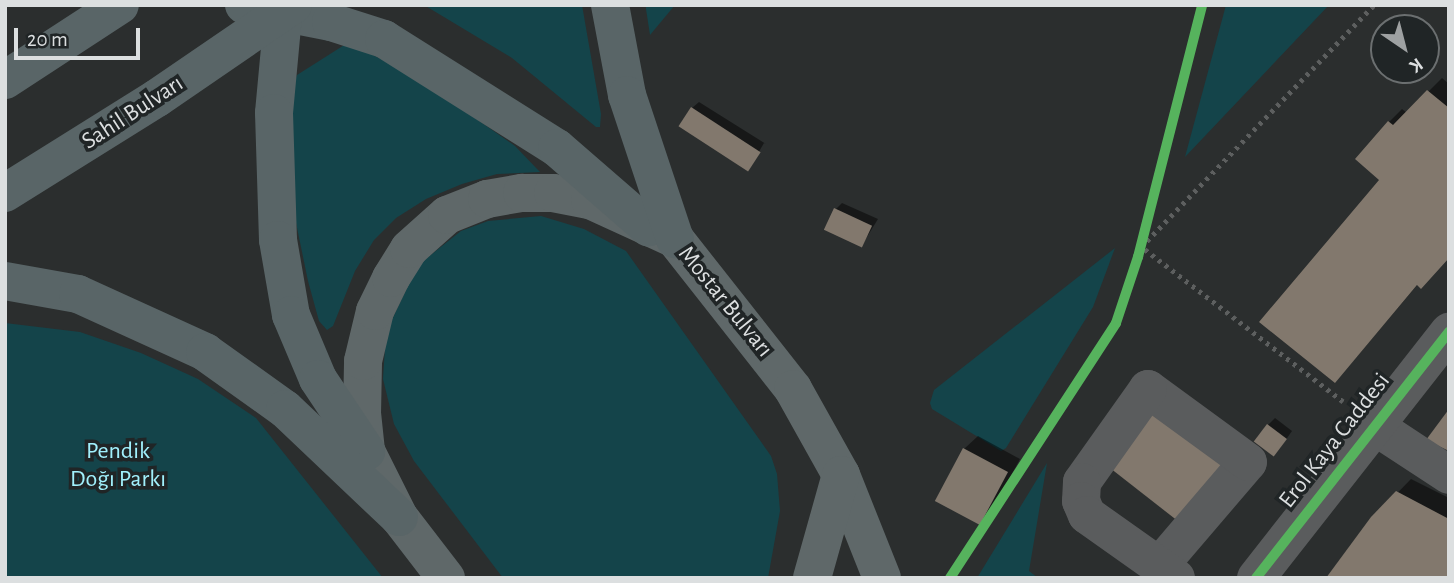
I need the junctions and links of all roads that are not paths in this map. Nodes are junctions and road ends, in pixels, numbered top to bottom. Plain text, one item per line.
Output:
1 (120, 5) edge
2 (244, 5) edge
3 (610, 5) edge
4 (286, 8) edge
5 (5, 79) edge
6 (5, 194) edge
7 (661, 233) junction
8 (5, 281) edge
9 (1449, 332) edge
10 (1373, 425) junction
11 (366, 451) junction
12 (841, 475) junction
13 (1449, 475) edge
14 (399, 517) junction
15 (1168, 572) edge
16 (446, 578) edge
17 (812, 578) edge
18 (882, 578) edge
19 (1256, 578) edge

1 - 5 highway
2 - 4 highway
3 - 7 highway
4 - 6 highway, Sahil Bulvarı
4 - 7 highway
4 - 11 highway
7 - 11 main road, Mostar Bulvarı
7 - 12 main road, Mostar Bulvarı
8 - 14 highway
9 - 10 street, Erol Kaya Caddesi
10 - 13 street
10 - 19 street, Erol Kaya Caddesi
11 - 14 main road, Mostar Bulvarı
12 - 17 main road
12 - 18 main road, Mostar Bulvarı
14 - 16 main road, Mostar Bulvarı
15 - 15 street

